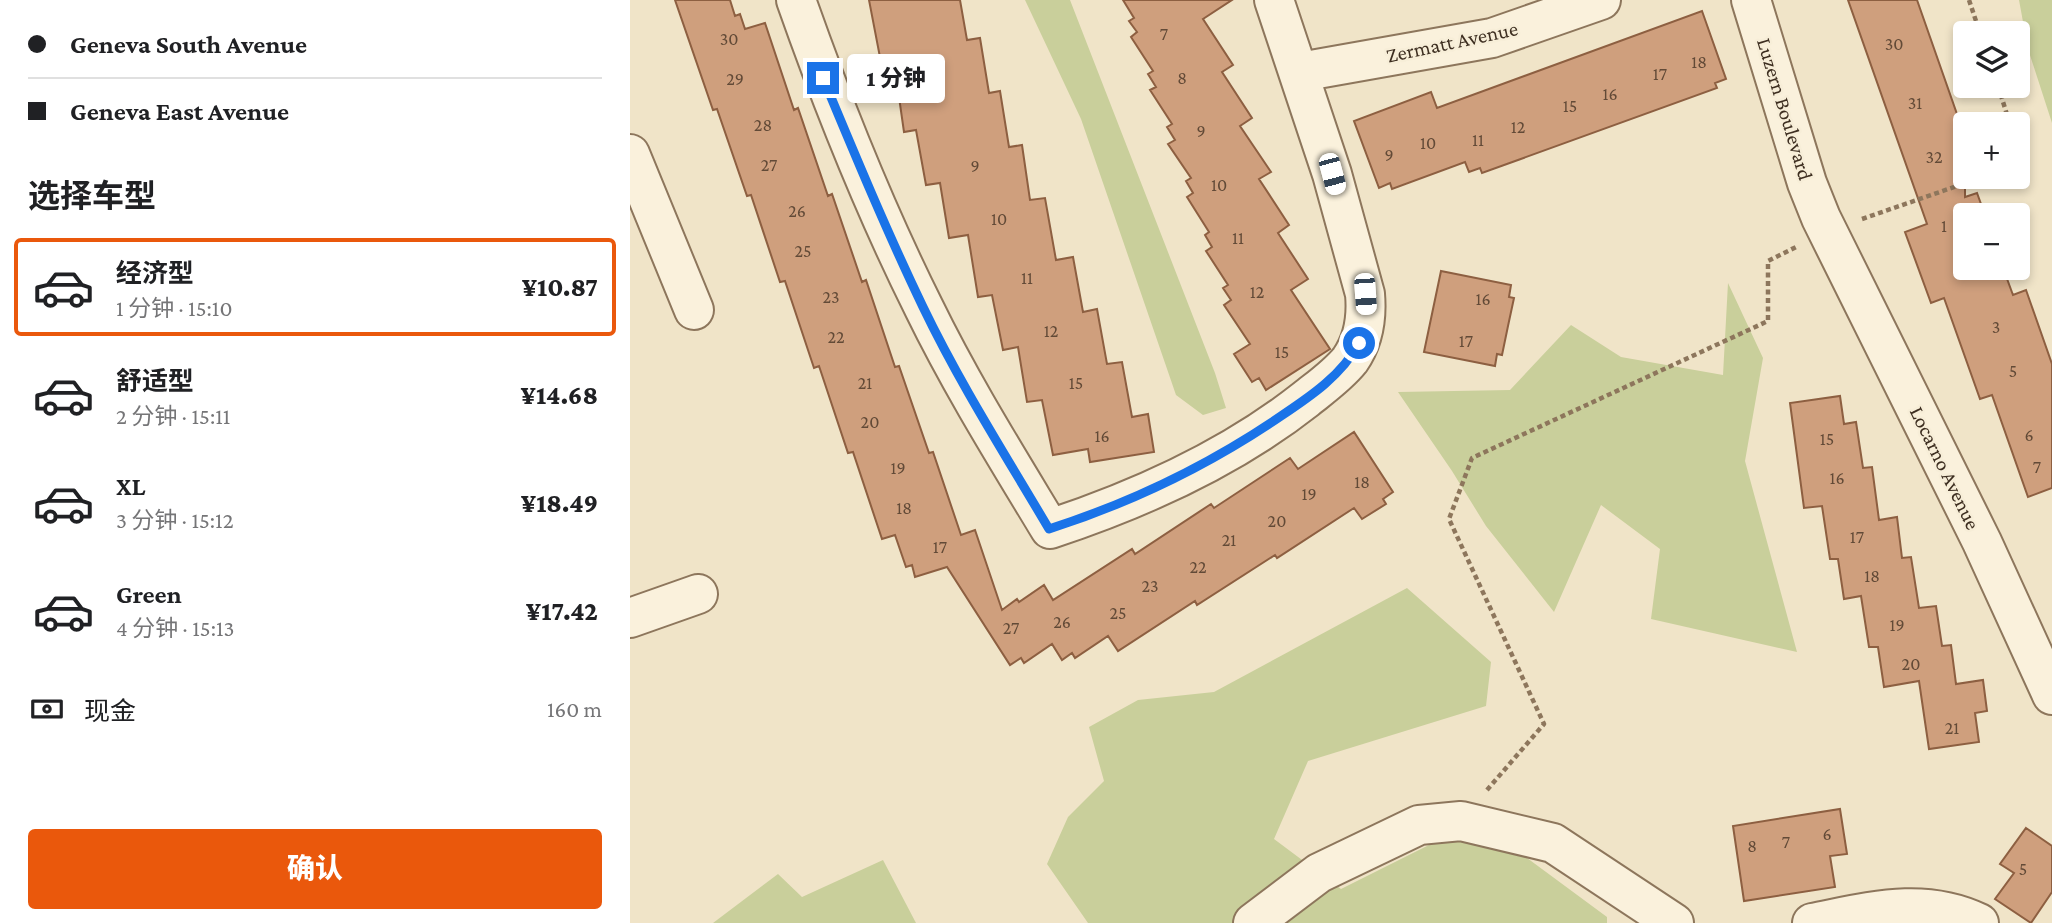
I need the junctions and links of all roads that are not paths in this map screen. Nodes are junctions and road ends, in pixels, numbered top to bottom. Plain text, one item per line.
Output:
1 (796, 0) edge
2 (1274, 0) edge
3 (1601, 0) edge
4 (1751, 0) edge
5 (1300, 72) junction
6 (630, 154) edge
7 (1826, 231) joint
8 (695, 310) dead end
9 (698, 594) dead end
10 (630, 618) edge
11 (2052, 695) edge
12 (1253, 923) edge
13 (1674, 923) edge
14 (1812, 923) edge
15 (1979, 923) edge

1 - 5 street
2 - 5 street
3 - 5 street, Zermatt Avenue
4 - 7 street, Luzern Boulevard
6 - 8 street
7 - 11 street, Locarno Avenue
9 - 10 street
12 - 13 street
14 - 15 street

